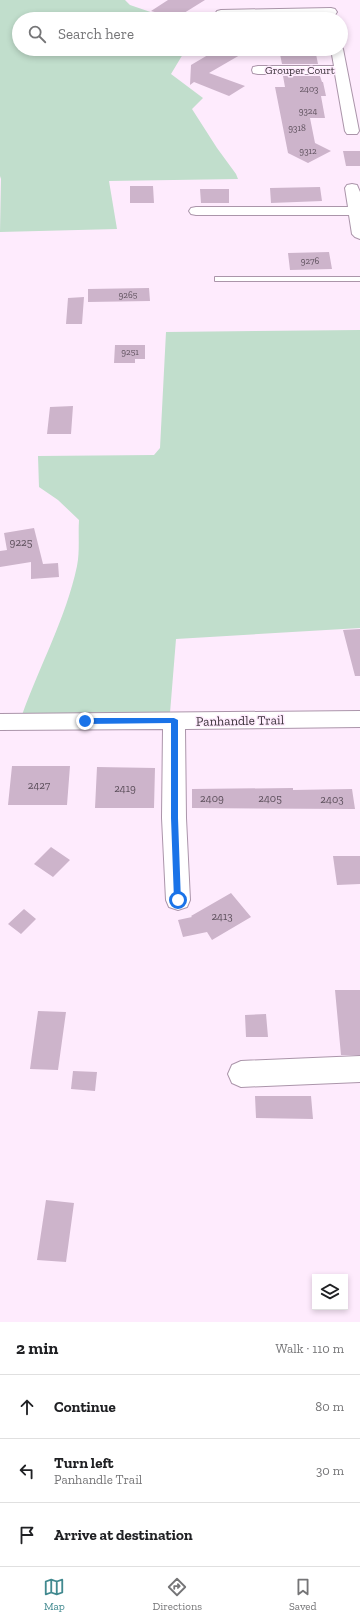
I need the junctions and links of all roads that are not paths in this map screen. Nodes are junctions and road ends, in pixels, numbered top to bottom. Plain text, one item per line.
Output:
1 (328, 0) edge
2 (330, 12) edge
3 (339, 56) edge
4 (258, 70) dead end
5 (341, 70) junction
6 (352, 131) dead end
7 (356, 199) edge
8 (196, 210) dead end
9 (360, 234) edge
10 (218, 279) dead end
11 (360, 279) edge
12 (360, 718) edge
13 (174, 720) junction
14 (0, 722) edge
15 (178, 900) dead end
16 (360, 1069) edge
17 (241, 1074) dead end

1 - 2 street
3 - 5 street
4 - 5 street, Grouper Court
5 - 6 street
7 - 8 street
7 - 9 street
10 - 11 lane
12 - 13 street, Panhandle Trail
13 - 14 street, Panhandle Trail
13 - 15 street
16 - 17 street

